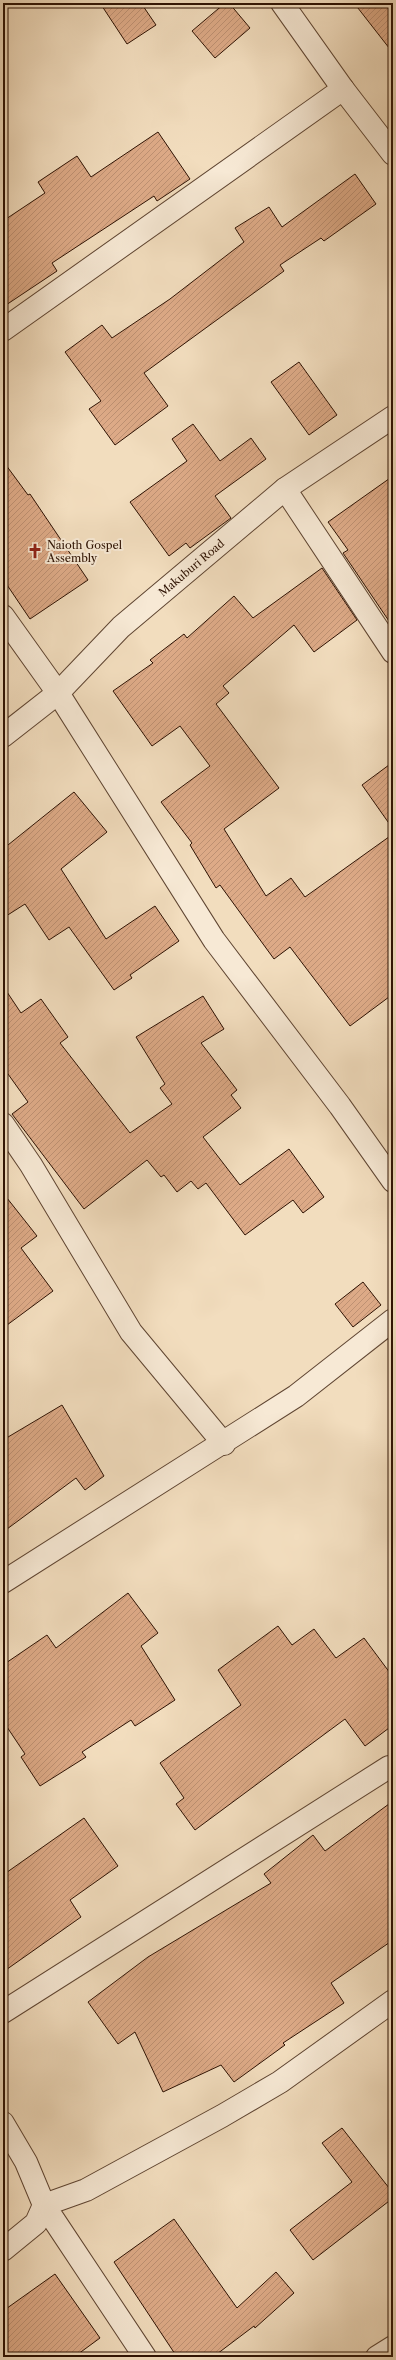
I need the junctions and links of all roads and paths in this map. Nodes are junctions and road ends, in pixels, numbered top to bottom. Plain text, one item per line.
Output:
1 (282, 3) edge
2 (343, 89) junction
3 (393, 154) edge
4 (3, 330) edge
5 (393, 417) edge
6 (285, 489) junction
7 (3, 616) edge
8 (393, 652) edge
9 (58, 693) junction
10 (3, 736) edge
11 (3, 1124) edge
12 (393, 1180) edge
13 (393, 1320) edge
14 (224, 1444) junction
15 (3, 1582) edge
16 (389, 1767) dead end
17 (393, 2000) edge
18 (3, 2012) edge
19 (3, 2124) edge
20 (44, 2205) junction
21 (3, 2250) edge
22 (393, 2347) edge
23 (145, 2357) edge
24 (377, 2357) edge

1 - 2 street
2 - 3 street
2 - 4 street
5 - 6 street, Makuburi Road
6 - 8 street
6 - 9 street, Makuburi Road
7 - 9 street
9 - 10 street, Makuburi Road
9 - 12 street
11 - 14 street
13 - 14 street
14 - 15 street
16 - 18 street
17 - 20 street
19 - 20 street
20 - 21 street
20 - 23 street
22 - 24 street

